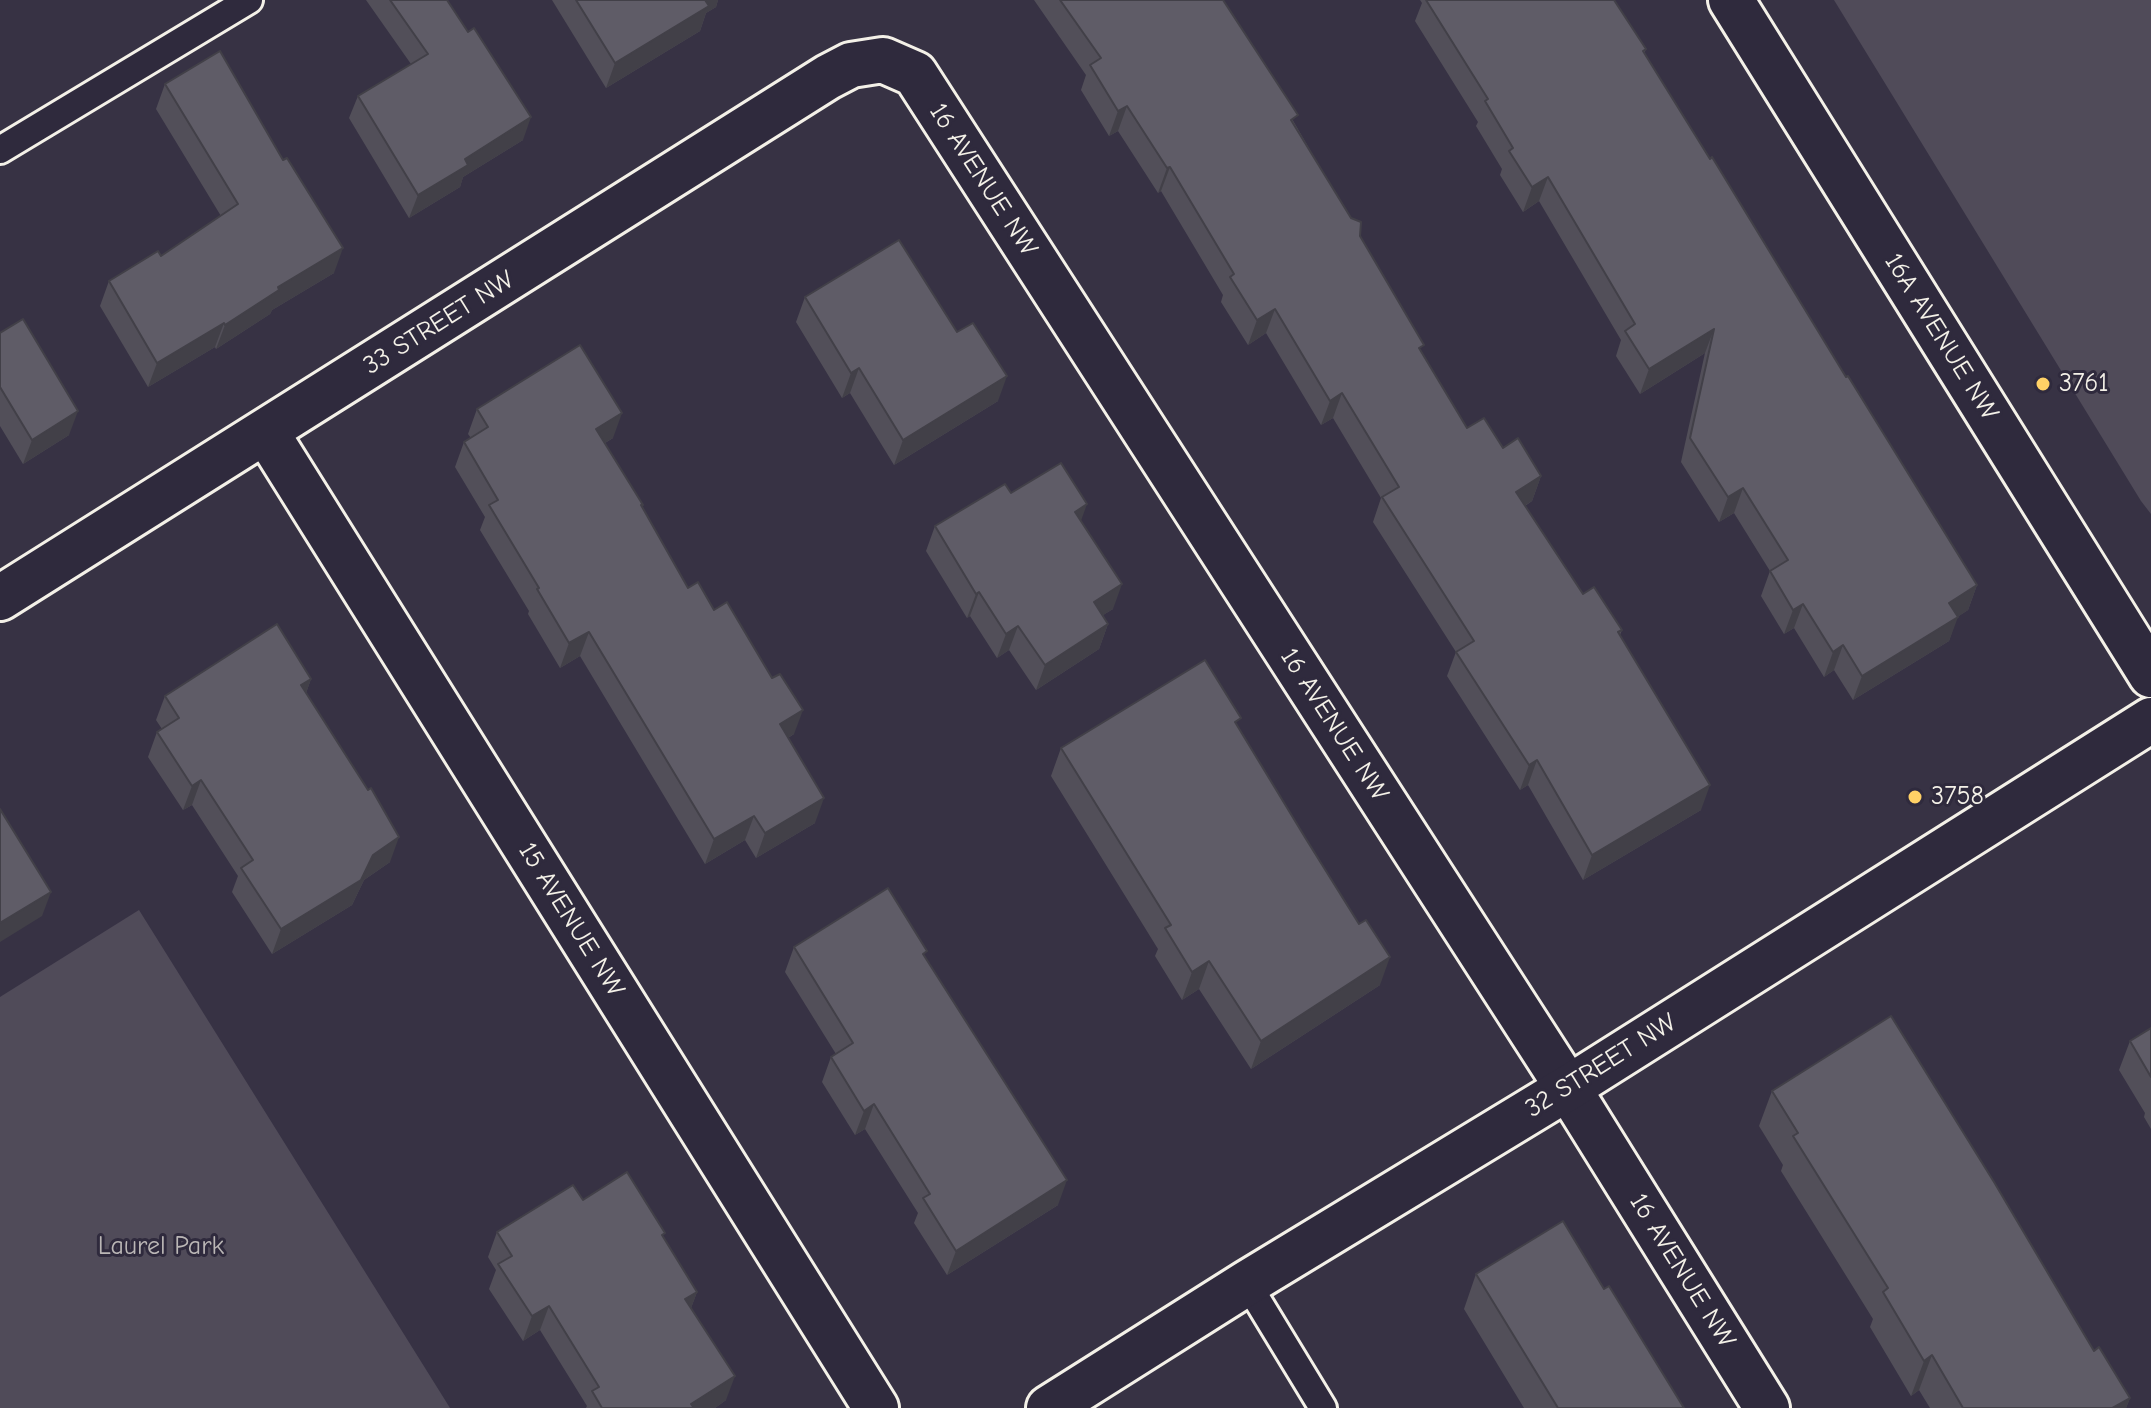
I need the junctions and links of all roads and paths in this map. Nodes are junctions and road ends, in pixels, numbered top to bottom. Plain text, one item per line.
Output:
1 (249, 0) edge
2 (1731, 0) edge
3 (883, 60) joint
4 (0, 150) edge
5 (266, 432) junction
6 (0, 598) edge
7 (2151, 675) edge
8 (2151, 720) edge
9 (1568, 1088) junction
10 (1247, 1283) junction
11 (876, 1408) edge
12 (1049, 1408) edge
13 (1323, 1408) edge
14 (1767, 1408) edge

1 - 4 lane
2 - 7 street, 16A AVENUE NW
3 - 5 street, 33 STREET NW
3 - 9 street, 16 AVENUE NW
5 - 6 street, 33 STREET NW
5 - 11 street, 15 AVENUE NW
8 - 9 street, 32 STREET NW
9 - 10 street, 32 STREET NW
9 - 14 street, 16 AVENUE NW
10 - 12 street, 32 STREET NW
10 - 13 lane

